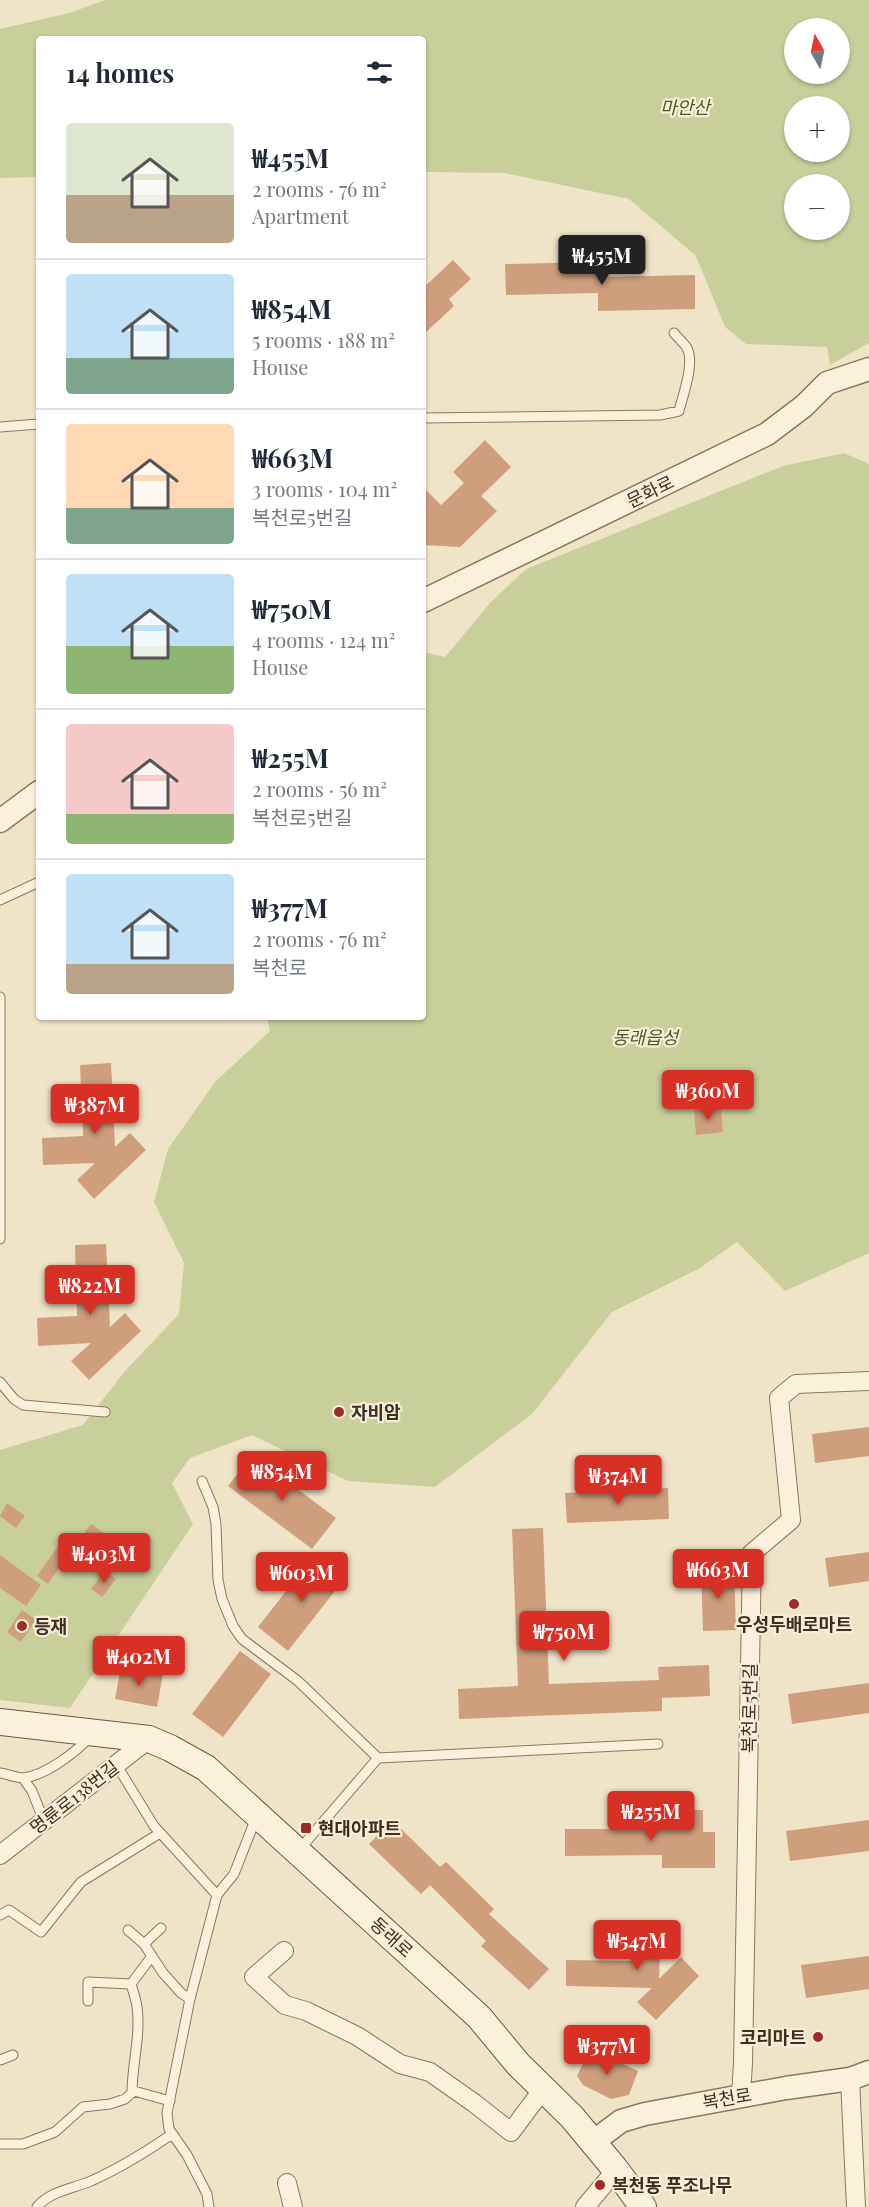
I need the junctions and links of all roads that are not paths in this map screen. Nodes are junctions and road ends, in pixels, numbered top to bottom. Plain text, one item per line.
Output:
1 (674, 333) dead end
2 (869, 369) edge
3 (426, 418) edge
4 (36, 424) edge
5 (0, 427) edge
6 (426, 600) edge
7 (36, 794) edge
8 (0, 821) edge
9 (36, 883) edge
10 (0, 900) edge
11 (0, 997) edge
12 (0, 1050) edge
13 (0, 1239) edge
14 (869, 1381) edge
15 (0, 1382) edge
16 (105, 1412) dead end
17 (202, 1481) dead end
18 (0, 1722) edge
19 (95, 1731) junction
20 (148, 1739) junction
21 (658, 1744) dead end
22 (378, 1758) junction
23 (116, 1764) junction
24 (0, 1773) edge
25 (22, 1778) junction
26 (258, 1815) junction
27 (44, 1821) junction
28 (160, 1833) junction
29 (297, 1851) junction
30 (0, 1855) edge
31 (217, 1895) junction
32 (0, 1916) edge
33 (161, 1928) dead end
34 (128, 1930) dead end
35 (144, 1944) junction
36 (284, 1951) dead end
37 (152, 1956) junction
38 (131, 1984) junction
39 (190, 1999) junction
40 (88, 2001) dead end
41 (13, 2055) dead end
42 (0, 2060) edge
43 (859, 2075) edge
44 (543, 2089) junction
45 (132, 2093) junction
46 (741, 2095) junction
47 (170, 2101) junction
48 (172, 2134) junction
49 (593, 2142) junction
50 (0, 2144) edge
51 (616, 2170) junction
52 (288, 2183) dead end
53 (36, 2207) edge
54 (209, 2207) edge
55 (293, 2207) edge
56 (585, 2207) edge
57 (643, 2207) edge
58 (856, 2207) edge

1 - 3 lane
2 - 6 street, 문화로
4 - 5 lane
7 - 8 street
9 - 10 lane
11 - 12 lane
12 - 13 lane
14 - 46 street, 복천로5번길
15 - 16 lane
17 - 22 lane
18 - 19 main road, 동래로
19 - 20 main road, 동래로
19 - 25 lane
20 - 23 street, 명륜로138번길
20 - 26 main road, 동래로
21 - 22 lane
22 - 29 lane
23 - 27 street, 명륜로138번길
23 - 28 lane
24 - 25 lane
25 - 27 lane
26 - 29 main road, 동래로
26 - 31 lane
27 - 30 street, 명륜로138번길
28 - 31 lane
28 - 32 lane
29 - 44 main road, 동래로
31 - 39 lane
33 - 35 lane
34 - 35 lane
35 - 37 lane
36 - 44 street
37 - 38 lane
37 - 39 lane
38 - 40 lane
38 - 45 lane
39 - 47 lane
41 - 42 lane
43 - 46 street, 복천로
43 - 58 street
44 - 49 main road, 동래로
45 - 47 lane
45 - 50 lane
46 - 49 street, 복천로
47 - 48 lane
48 - 53 lane
48 - 54 lane
49 - 51 main road, 동래로
51 - 56 street
51 - 57 main road, 동래로
52 - 55 street

